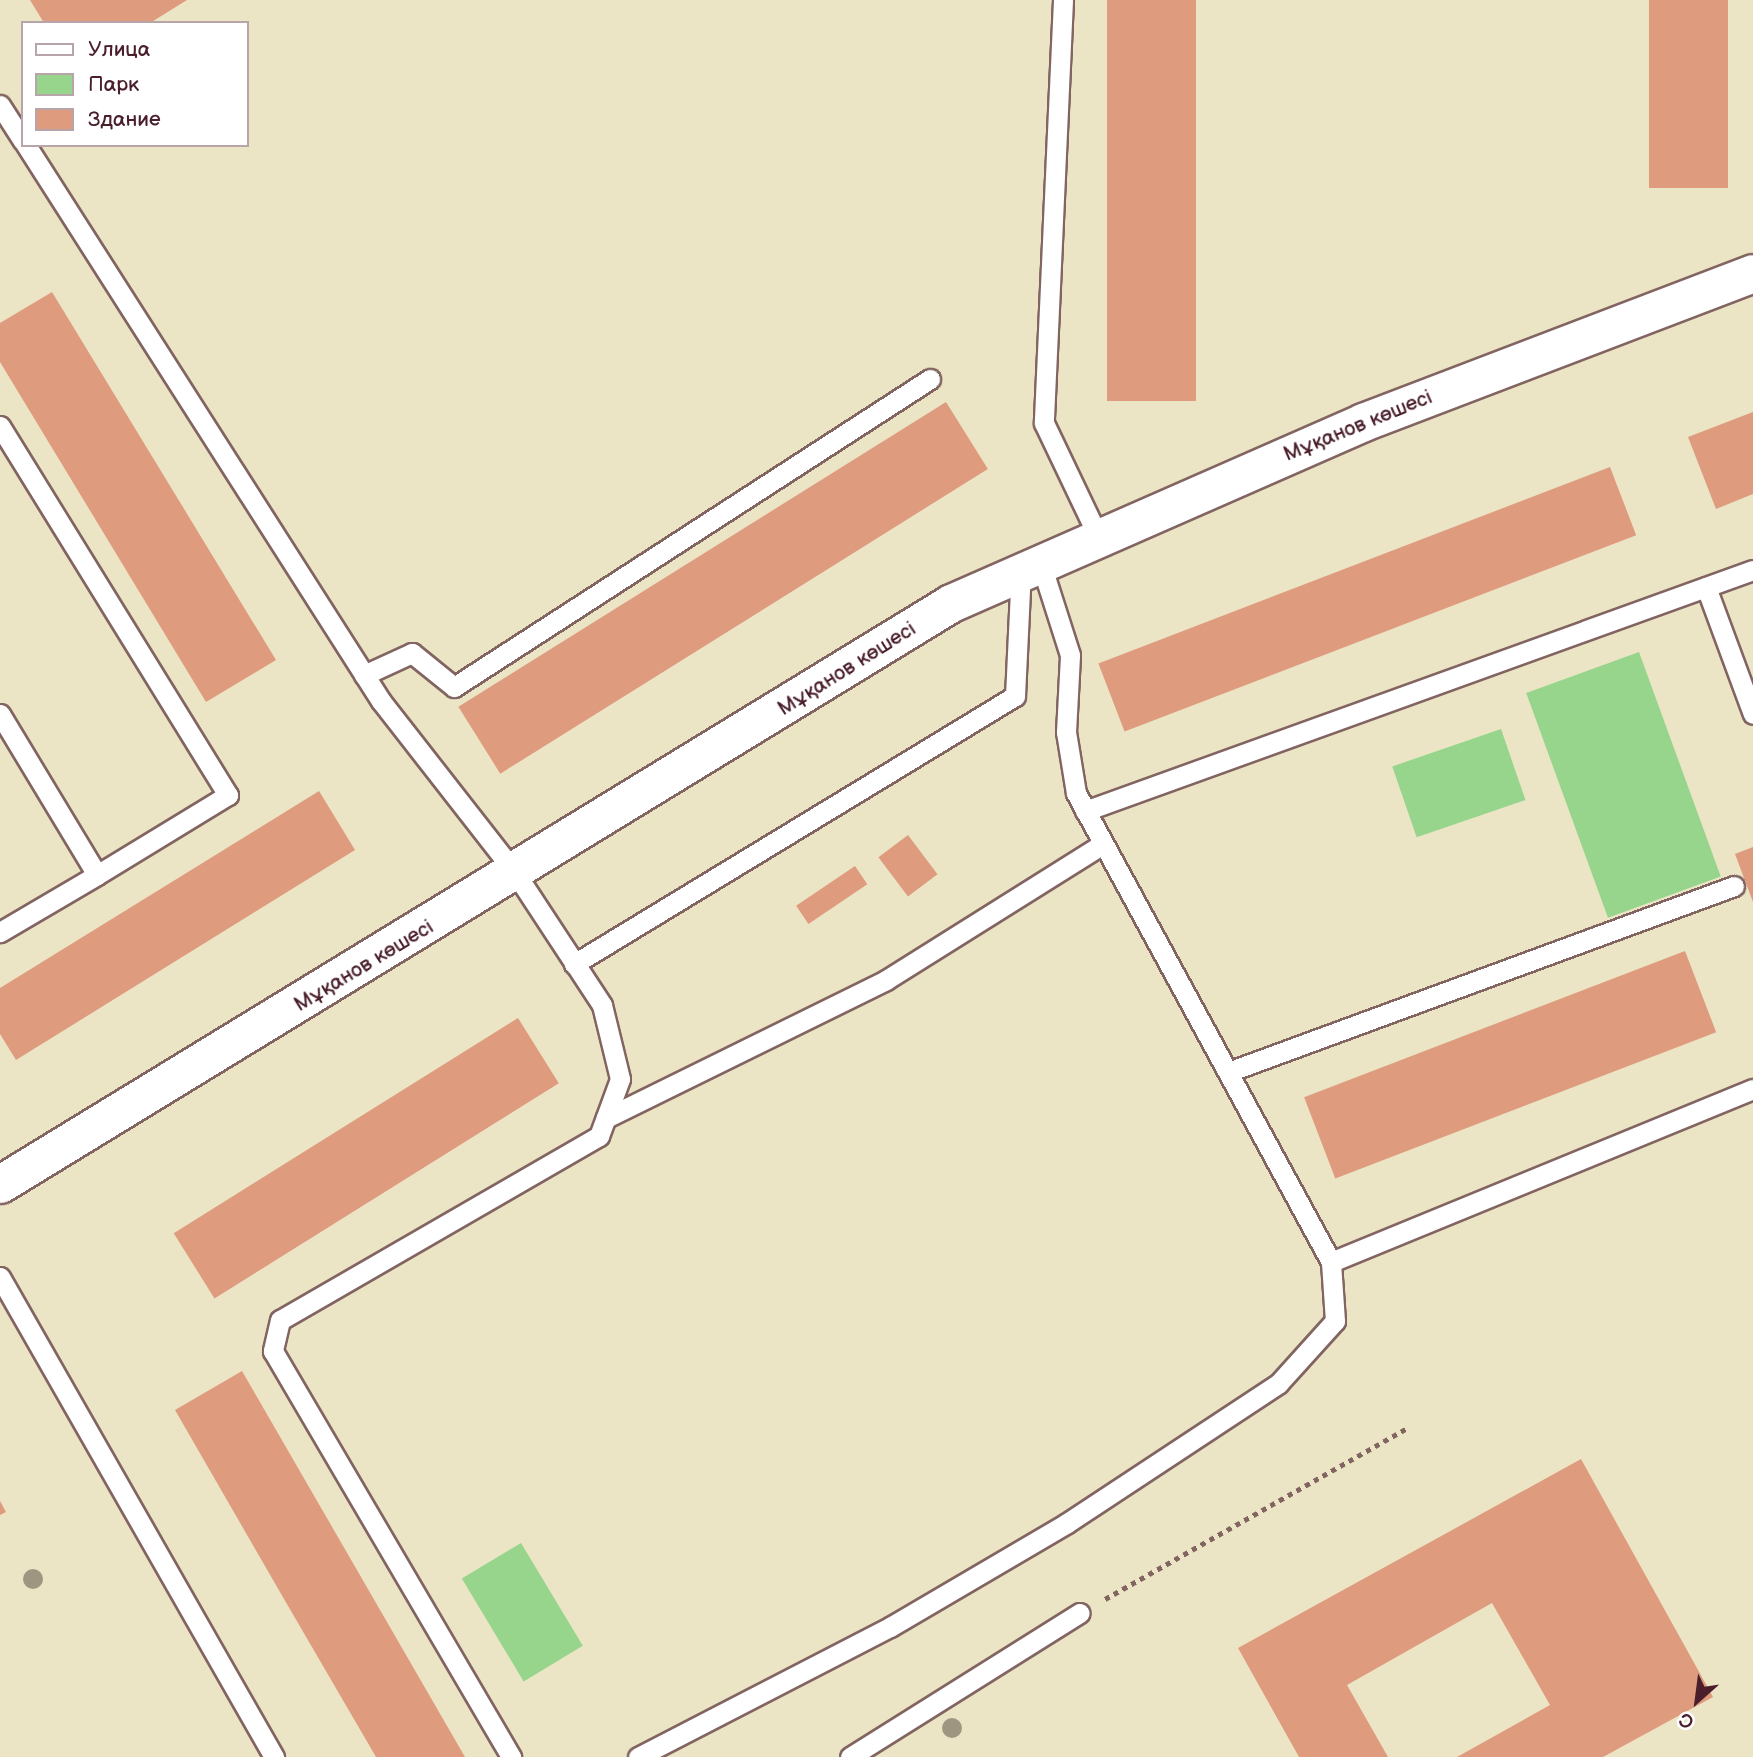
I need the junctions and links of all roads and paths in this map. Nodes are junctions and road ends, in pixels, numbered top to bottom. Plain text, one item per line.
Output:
1 (1063, 0) edge
2 (0, 105) edge
3 (21, 138) edge
4 (27, 147) edge
5 (1753, 273) edge
6 (930, 379) dead end
7 (0, 426) edge
8 (1098, 536) junction
9 (1030, 566) junction
10 (1753, 570) edge
11 (1706, 587) junction
12 (364, 675) junction
13 (0, 713) edge
14 (1753, 714) edge
15 (1085, 811) junction
16 (1103, 844) junction
17 (516, 874) junction
18 (97, 875) junction
19 (1734, 886) dead end
20 (0, 932) edge
21 (574, 964) junction
22 (1228, 1072) junction
23 (1753, 1089) edge
24 (606, 1118) junction
25 (0, 1184) edge
26 (1331, 1262) junction
27 (0, 1277) edge
28 (1406, 1428) dead end
29 (1080, 1613) joint
30 (274, 1757) edge
31 (511, 1757) edge
32 (638, 1757) edge
33 (850, 1757) edge

1 - 8 lane
2 - 3 lane
4 - 12 lane
5 - 8 street, Мұқанов көшесі
6 - 12 lane
7 - 18 lane
8 - 9 street, Мұқанов көшесі
9 - 15 lane
9 - 17 street, Мұқанов көшесі
9 - 21 lane
10 - 11 lane
11 - 14 lane
11 - 15 lane
12 - 17 lane
13 - 18 lane
15 - 16 lane
16 - 22 lane
16 - 24 lane
17 - 21 lane
17 - 25 street, Мұқанов көшесі
18 - 20 lane
19 - 22 lane
21 - 24 lane
22 - 26 lane
23 - 26 lane
24 - 31 lane
26 - 32 lane
27 - 30 lane
28 - 29 path
29 - 33 lane

